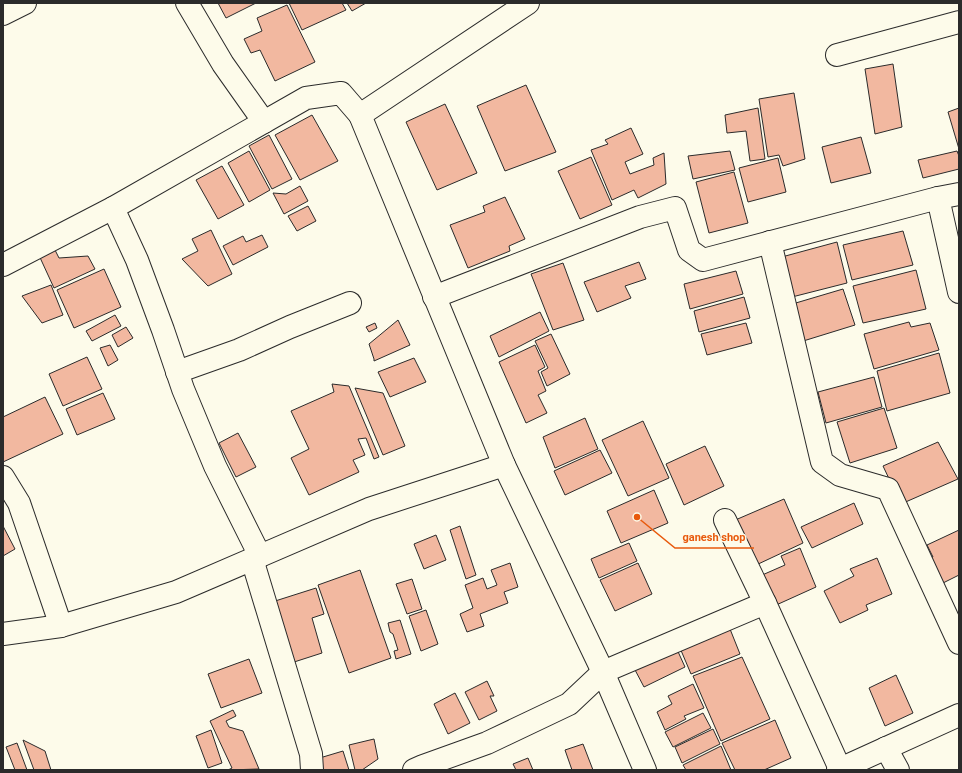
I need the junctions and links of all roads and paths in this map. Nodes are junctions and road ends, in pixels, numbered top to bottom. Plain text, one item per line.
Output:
1 (26, 3) edge
2 (187, 3) edge
3 (528, 3) edge
4 (3, 14) edge
5 (959, 22) edge
6 (837, 55) dead end
7 (360, 115) junction
8 (264, 122) junction
9 (959, 194) edge
10 (938, 198) junction
11 (114, 208) junction
12 (770, 242) junction
13 (3, 265) edge
14 (959, 292) edge
15 (434, 297) junction
16 (350, 303) dead end
17 (177, 372) junction
18 (504, 465) junction
19 (3, 477) edge
20 (726, 520) dead end
21 (256, 558) junction
22 (765, 603) junction
23 (61, 626) junction
24 (3, 634) edge
25 (959, 644) edge
26 (603, 672) junction
27 (959, 715) edge
28 (886, 748) junction
29 (312, 770) edge
30 (414, 770) edge
31 (645, 770) edge
32 (839, 770) edge
33 (898, 770) edge

1 - 4 street
2 - 8 street
3 - 7 street
5 - 6 street
7 - 8 street
7 - 15 street
8 - 11 street
9 - 10 street
10 - 12 street
10 - 14 street
11 - 13 street
11 - 17 street
12 - 15 street
12 - 25 street
15 - 18 street
16 - 17 street
17 - 21 street
18 - 21 street
18 - 26 street
19 - 23 street
20 - 22 street
21 - 23 street
21 - 29 street
22 - 26 street
22 - 32 street
23 - 24 street
26 - 30 street
26 - 31 street
27 - 28 street
28 - 32 street
28 - 33 street

